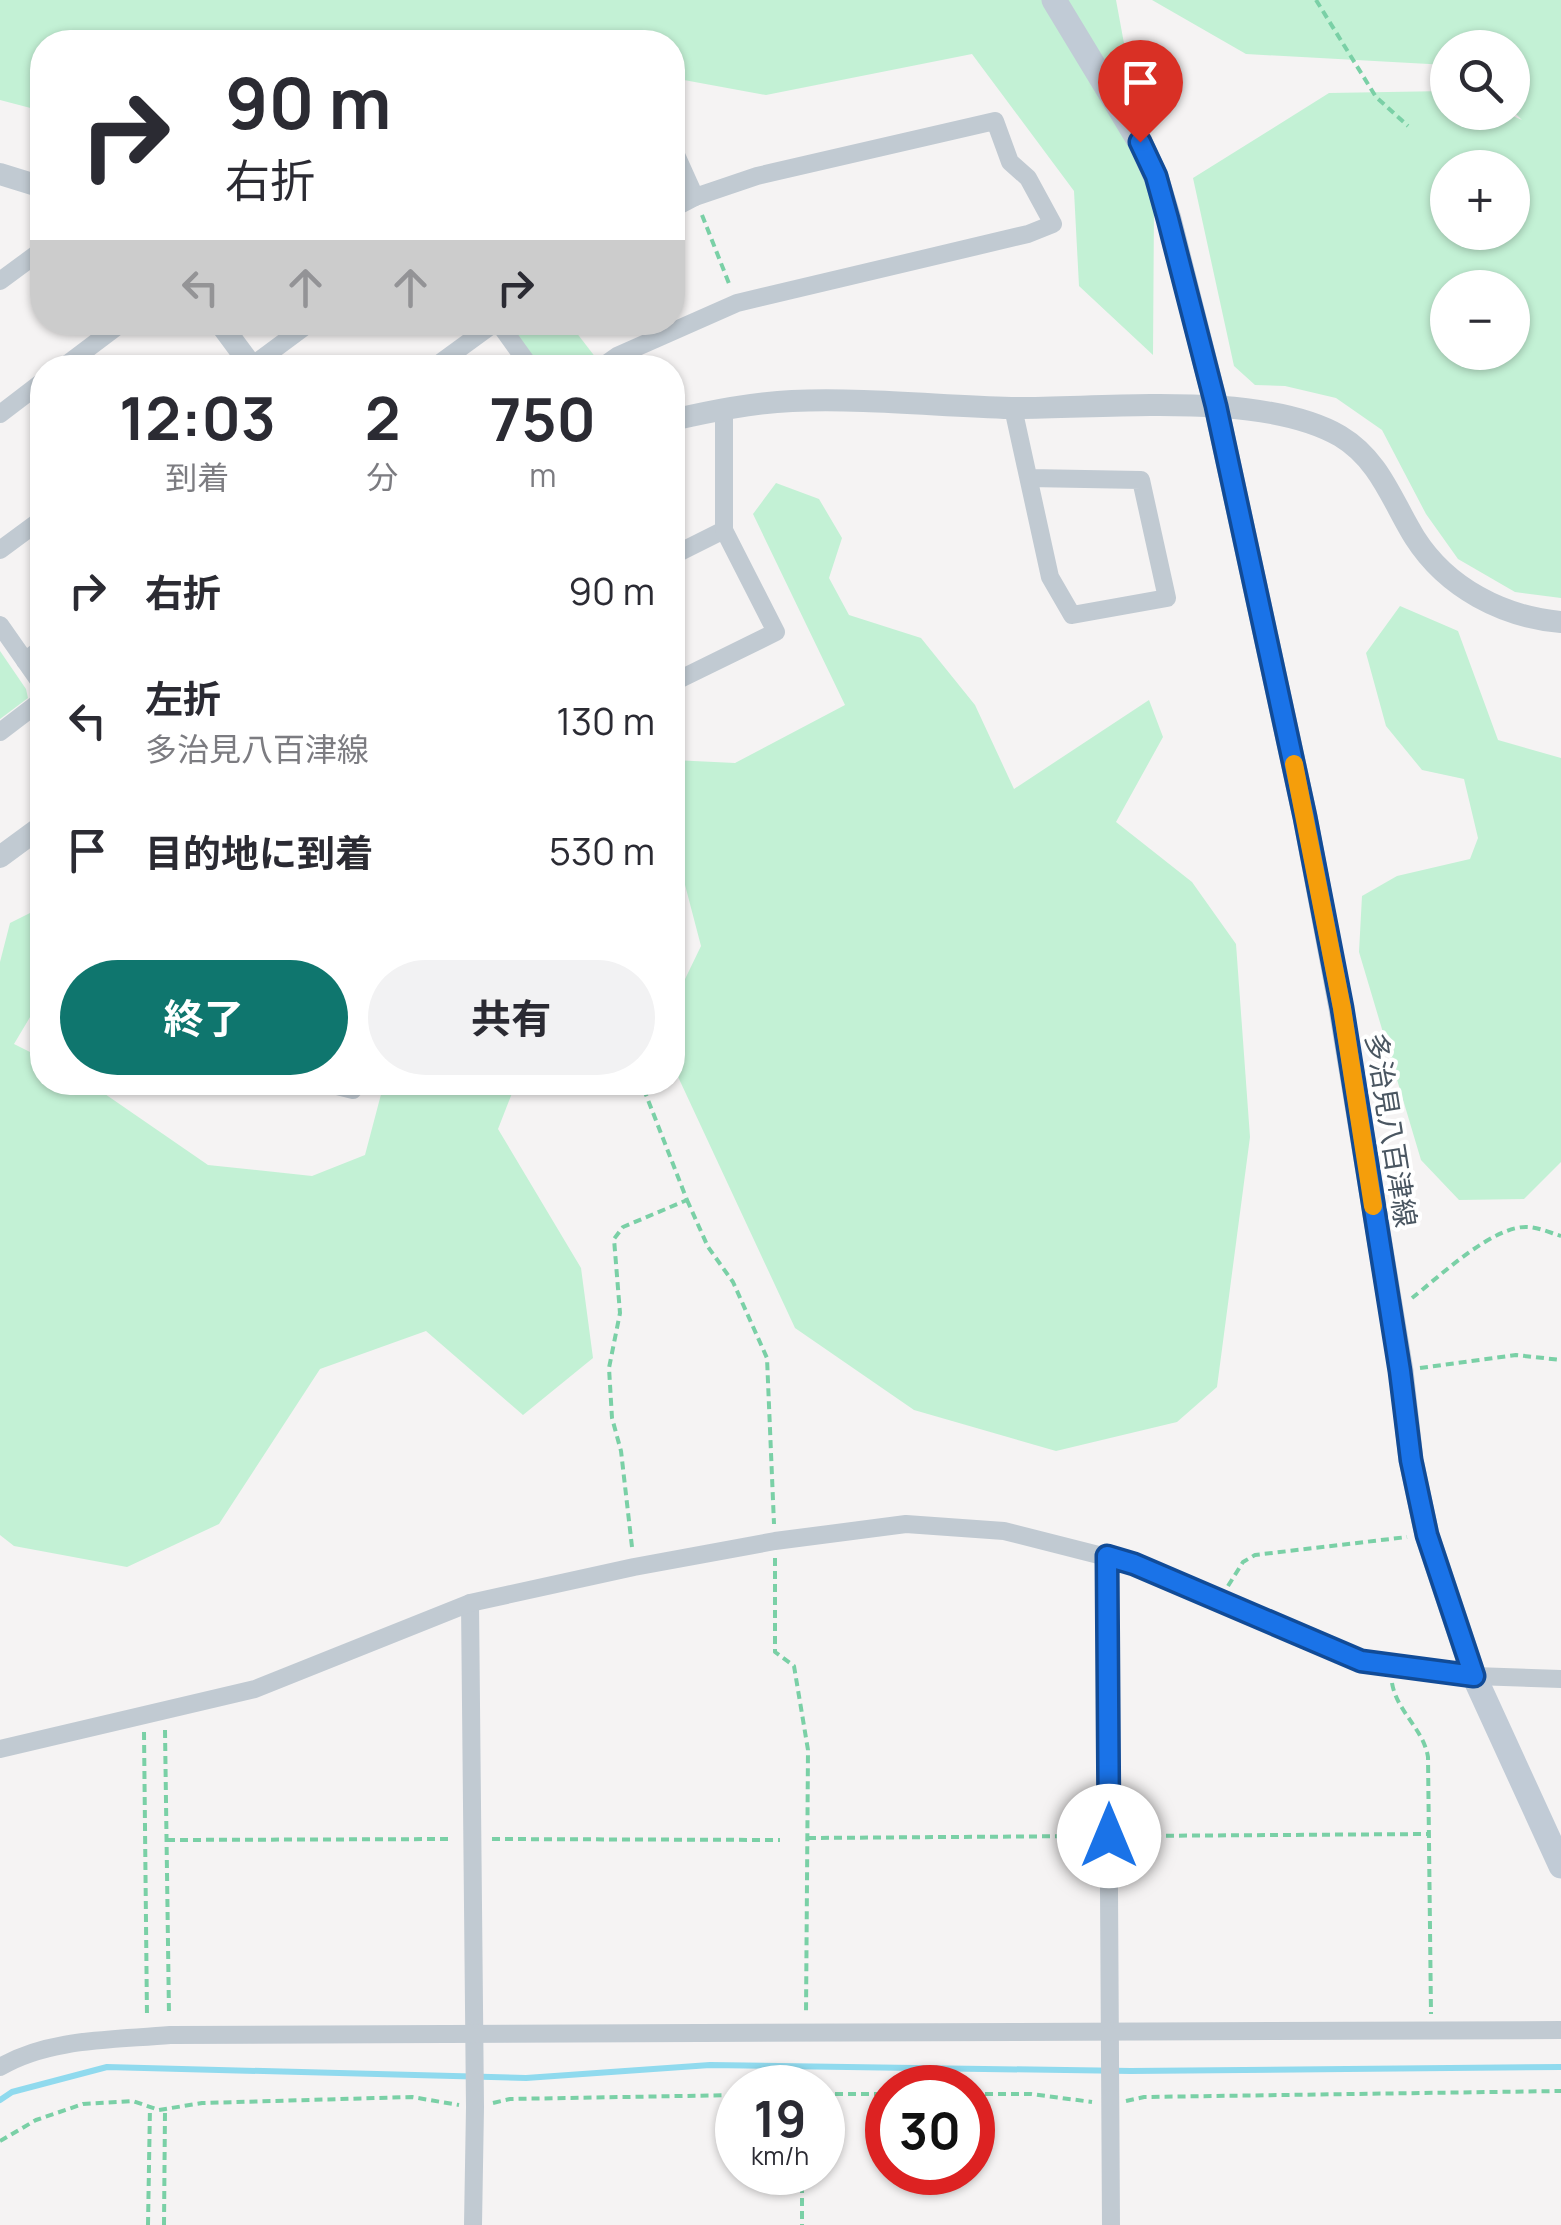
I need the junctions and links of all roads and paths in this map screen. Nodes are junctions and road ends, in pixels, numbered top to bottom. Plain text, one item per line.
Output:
1 (1054, 0) edge
2 (1316, 0) edge
3 (1408, 126) dead end
4 (0, 174) edge
5 (685, 175) edge
6 (30, 183) edge
7 (695, 197) junction
8 (685, 202) edge
9 (30, 259) edge
10 (0, 282) edge
11 (737, 304) junction
12 (685, 327) edge
13 (106, 335) edge
14 (294, 335) edge
15 (479, 335) edge
16 (665, 335) edge
17 (79, 355) edge
18 (267, 355) edge
19 (450, 355) edge
20 (619, 355) edge
21 (30, 391) edge
22 (1216, 406) junction
23 (724, 408) junction
24 (1013, 408) junction
25 (0, 414) edge
26 (685, 417) edge
27 (1030, 478) junction
28 (30, 528) edge
29 (724, 530) junction
30 (0, 550) edge
31 (685, 550) edge
32 (1561, 622) edge
33 (0, 625) edge
34 (30, 657) edge
35 (25, 661) junction
36 (30, 668) edge
37 (685, 677) edge
38 (30, 709) edge
39 (0, 732) edge
40 (30, 835) edge
41 (0, 857) edge
42 (646, 1095) edge
43 (687, 1200) junction
44 (1561, 1236) edge
45 (1388, 1303) junction
46 (1561, 1360) edge
47 (1400, 1371) junction
48 (1427, 1535) junction
49 (774, 1541) junction
50 (1107, 1556) junction
51 (634, 1566) junction
52 (1219, 1602) junction
53 (470, 1603) junction
54 (1389, 1664) junction
55 (1474, 1676) junction
56 (1561, 1680) edge
57 (165, 1710) junction
58 (140, 1716) junction
59 (0, 1749) edge
60 (1561, 1866) edge
61 (1432, 2030) junction
62 (1561, 2030) edge
63 (1112, 2031) junction
64 (806, 2034) junction
65 (170, 2035) junction
66 (474, 2036) junction
67 (147, 2037) junction
68 (0, 2067) edge
69 (1561, 2091) edge
70 (995, 2094) edge
71 (715, 2095) edge
72 (475, 2099) junction
73 (1112, 2104) junction
74 (150, 2106) junction
75 (166, 2109) junction
76 (0, 2140) edge
77 (802, 2195) edge
78 (148, 2225) edge
79 (164, 2225) edge
80 (473, 2225) edge
81 (802, 2225) edge
82 (1112, 2225) edge

1 - 22 main road, 多治見八百津線
2 - 3 path
4 - 6 street
5 - 7 street
7 - 8 street
7 - 11 path
7 - 11 street
9 - 10 street
11 - 12 street
13 - 17 street
14 - 18 street
15 - 19 street
16 - 20 street
21 - 25 street
22 - 24 street
22 - 32 street
22 - 45 main road, 多治見八百津線
23 - 24 street
23 - 26 street
23 - 29 street
24 - 27 street
27 - 27 street
28 - 30 street
29 - 31 street
29 - 37 street
33 - 35 street
34 - 35 street
35 - 36 street
38 - 39 street
40 - 41 street
42 - 43 path
43 - 49 path
43 - 51 path
44 - 45 path
45 - 47 main road, 多治見八百津線
46 - 47 path
47 - 48 main road, 多治見八百津線
48 - 52 path
48 - 55 main road, 多治見八百津線
49 - 50 street
49 - 51 street
49 - 64 path
50 - 52 street
50 - 63 street
51 - 53 street
52 - 54 street
53 - 57 street
53 - 66 street
54 - 55 street
54 - 61 path
55 - 56 street
55 - 60 main road, 多治見八百津線
57 - 58 street
57 - 65 path
58 - 59 street
58 - 67 path
61 - 62 street
61 - 63 street
63 - 64 street
63 - 73 street
64 - 66 street
65 - 66 street
65 - 67 street
66 - 72 street
67 - 68 street
69 - 73 path
70 - 73 path
71 - 72 path
72 - 75 path
72 - 80 street
73 - 82 street
74 - 75 path
74 - 76 path
74 - 78 path
75 - 79 path
77 - 81 path

